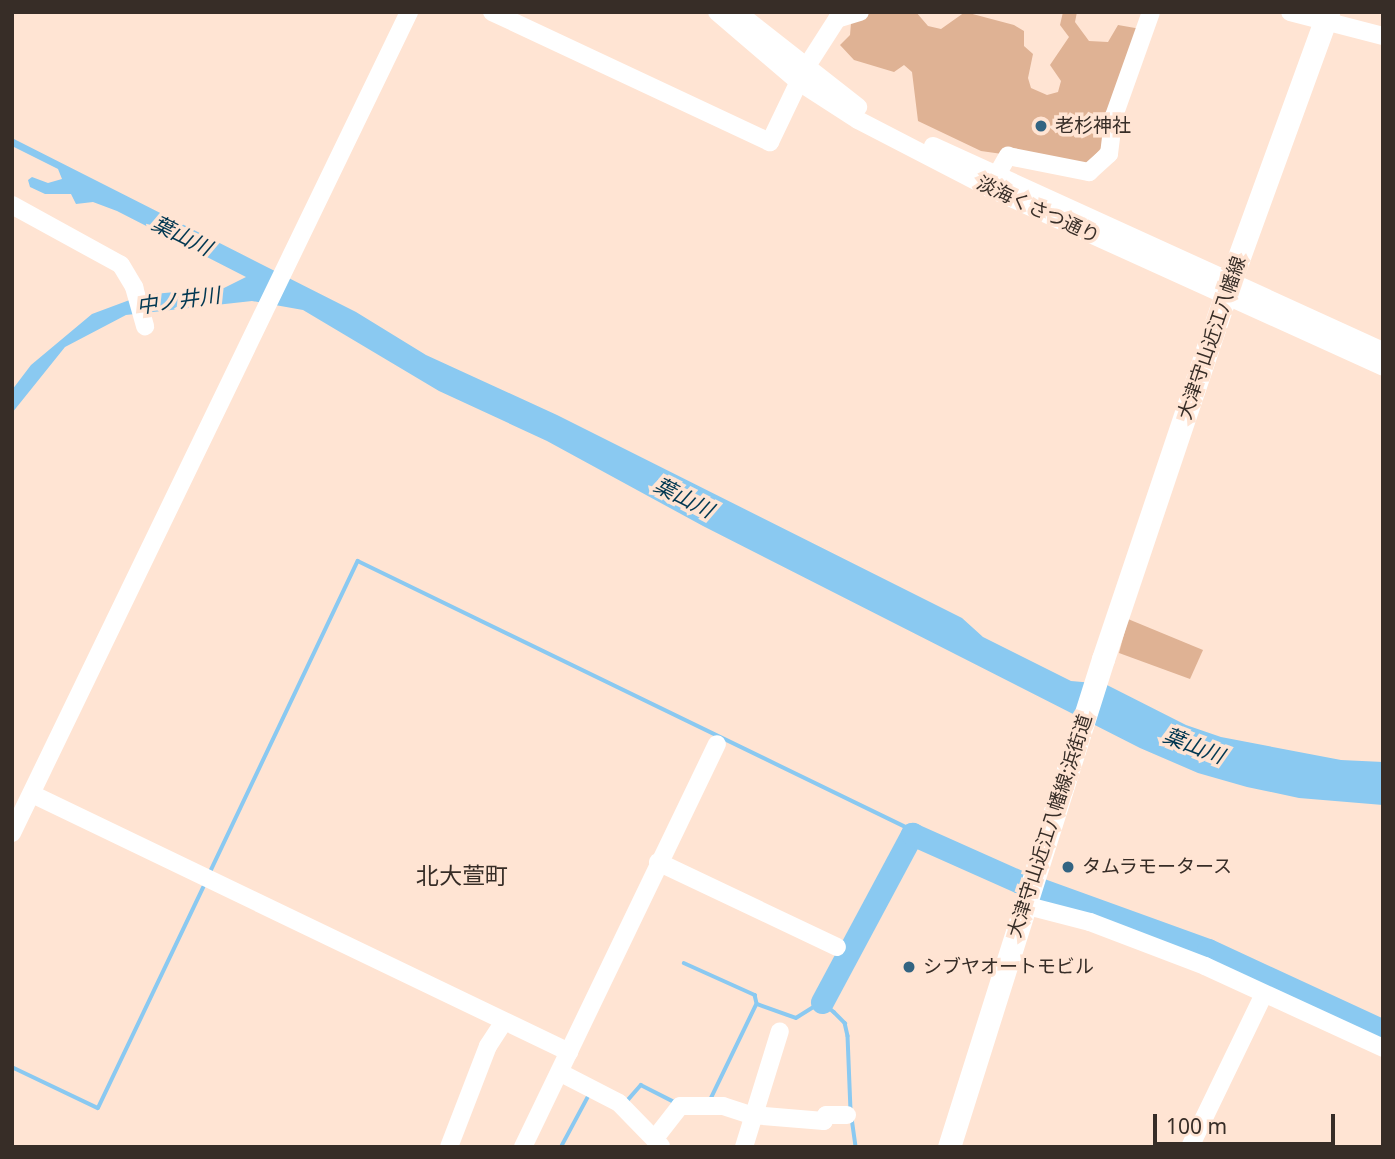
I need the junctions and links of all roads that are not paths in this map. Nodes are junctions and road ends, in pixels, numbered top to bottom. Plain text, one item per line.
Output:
1 (409, 12) edge
2 (492, 12) edge
3 (717, 12) edge
4 (737, 12) edge
5 (860, 12) edge
6 (1152, 12) edge
7 (1290, 12) edge
8 (1327, 16) edge
9 (1383, 36) edge
10 (802, 75) junction
11 (993, 182) junction
12 (12, 205) edge
13 (1228, 289) junction
14 (145, 326) dead end
15 (1383, 351) edge
16 (1383, 367) edge
17 (1101, 665) joint
18 (717, 744) dead end
19 (32, 794) junction
20 (12, 833) edge
21 (658, 862) junction
22 (1028, 893) junction
23 (837, 947) dead end
24 (1264, 994) junction
25 (503, 1023) junction
26 (780, 1031) dead end
27 (1383, 1048) edge
28 (564, 1050) junction
29 (561, 1073) junction
30 (751, 1115) junction
31 (847, 1115) dead end
32 (659, 1142) edge
33 (449, 1147) edge
34 (523, 1147) edge
35 (744, 1147) edge
36 (949, 1147) edge
37 (1190, 1147) edge

1 - 19 street
2 - 10 street
3 - 10 street, 淡海くさつ通り
4 - 10 street, 淡海くさつ通り
5 - 10 street
6 - 11 street
7 - 8 street
8 - 9 street
8 - 13 main road, 大津守山近江八幡線
10 - 11 street, 淡海くさつ通り
11 - 13 street, 淡海くさつ通り
12 - 14 street
13 - 15 street, 淡海くさつ通り
13 - 16 street, 淡海くさつ通り
13 - 17 main road, 大津守山近江八幡線
17 - 22 main road, 大津守山近江八幡線;浜街道
18 - 21 street
19 - 20 street
19 - 25 street
21 - 23 street
21 - 28 street
22 - 24 street
22 - 36 main road, 大津守山近江八幡線;浜街道
24 - 27 street
24 - 37 street
25 - 28 street
25 - 33 street
26 - 30 street
28 - 29 street
29 - 32 street
29 - 34 street
30 - 31 street
30 - 32 street
30 - 35 street

